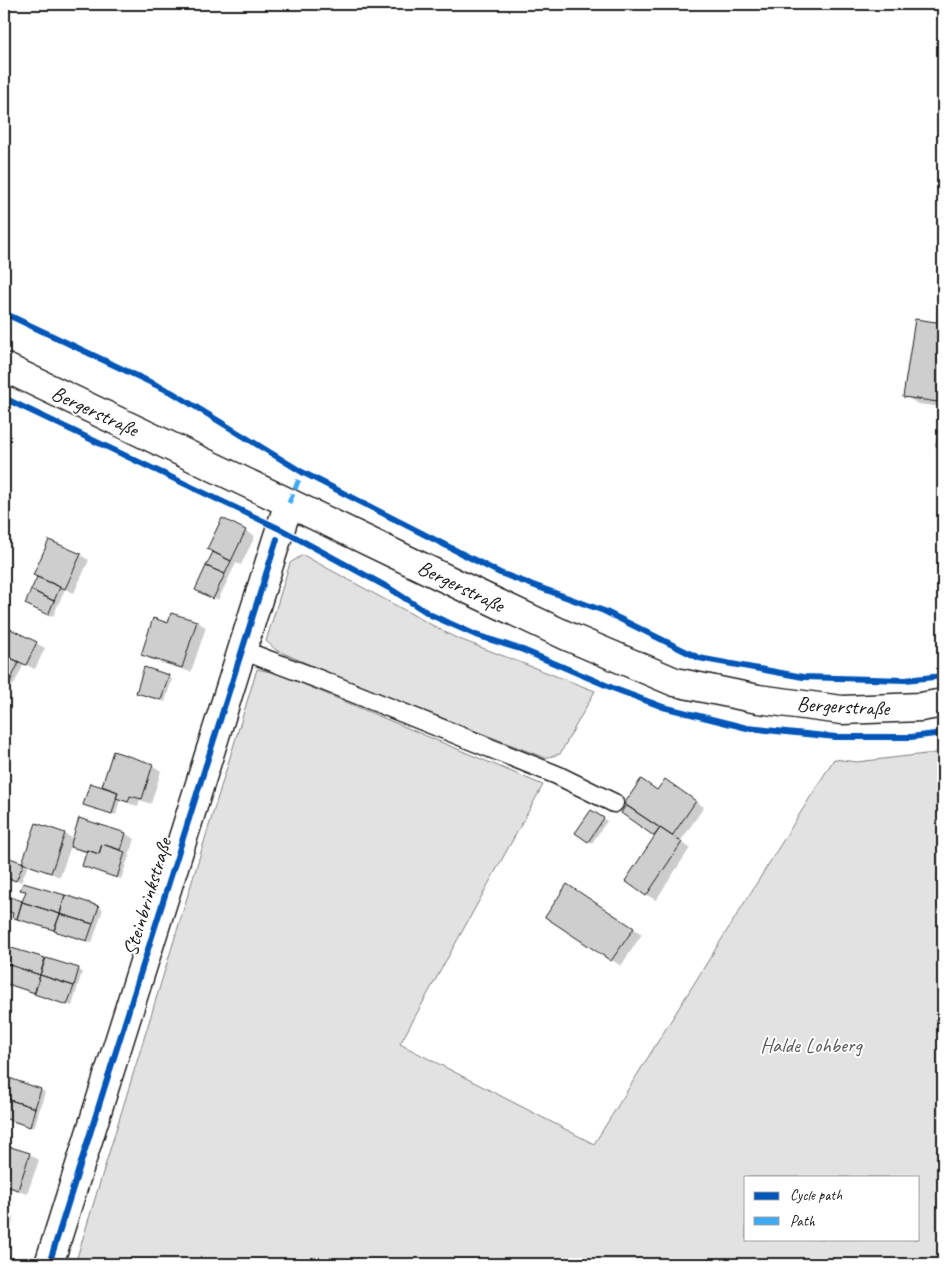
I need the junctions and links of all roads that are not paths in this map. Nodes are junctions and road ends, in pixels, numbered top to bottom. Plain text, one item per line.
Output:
1 (4, 367) edge
2 (289, 503) junction
3 (242, 650) junction
4 (943, 703) edge
5 (614, 802) dead end
6 (49, 1264) edge

1 - 2 main road, Bergerstraße
2 - 3 main road, Steinbrinkstraße
2 - 4 main road, Bergerstraße
3 - 5 lane
3 - 6 main road, Steinbrinkstraße

